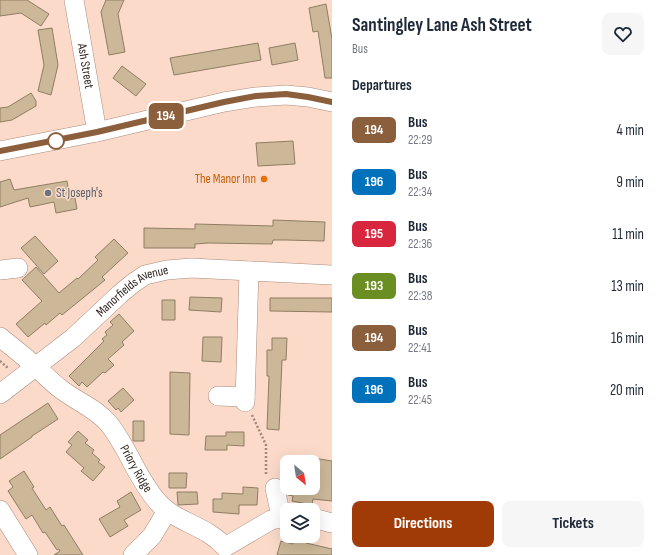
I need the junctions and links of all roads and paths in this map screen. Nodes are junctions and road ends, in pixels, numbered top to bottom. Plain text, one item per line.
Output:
1 (74, 0) edge
2 (332, 102) edge
3 (97, 132) junction
4 (0, 151) edge
5 (249, 271) junction
6 (332, 274) edge
7 (0, 337) edge
8 (35, 366) junction
9 (0, 394) edge
10 (218, 396) dead end
11 (245, 399) junction
12 (275, 488) joint
13 (280, 504) edge
14 (0, 510) edge
15 (167, 511) junction
16 (280, 518) edge
17 (320, 520) edge
18 (332, 523) edge
19 (227, 551) edge
20 (28, 555) edge
21 (133, 555) edge

1 - 3 street, Ash Street
2 - 3 street
3 - 4 street
5 - 6 street, Manorfields Avenue
5 - 8 street, Manorfields Avenue
5 - 11 street
7 - 8 street, Priory Ridge
8 - 9 street, Manorfields Avenue
8 - 15 street, Priory Ridge
10 - 11 street
11 - 12 path
12 - 13 street
14 - 20 street
15 - 19 street, Priory Ridge
15 - 21 street
16 - 19 street, Priory Ridge
17 - 18 street

